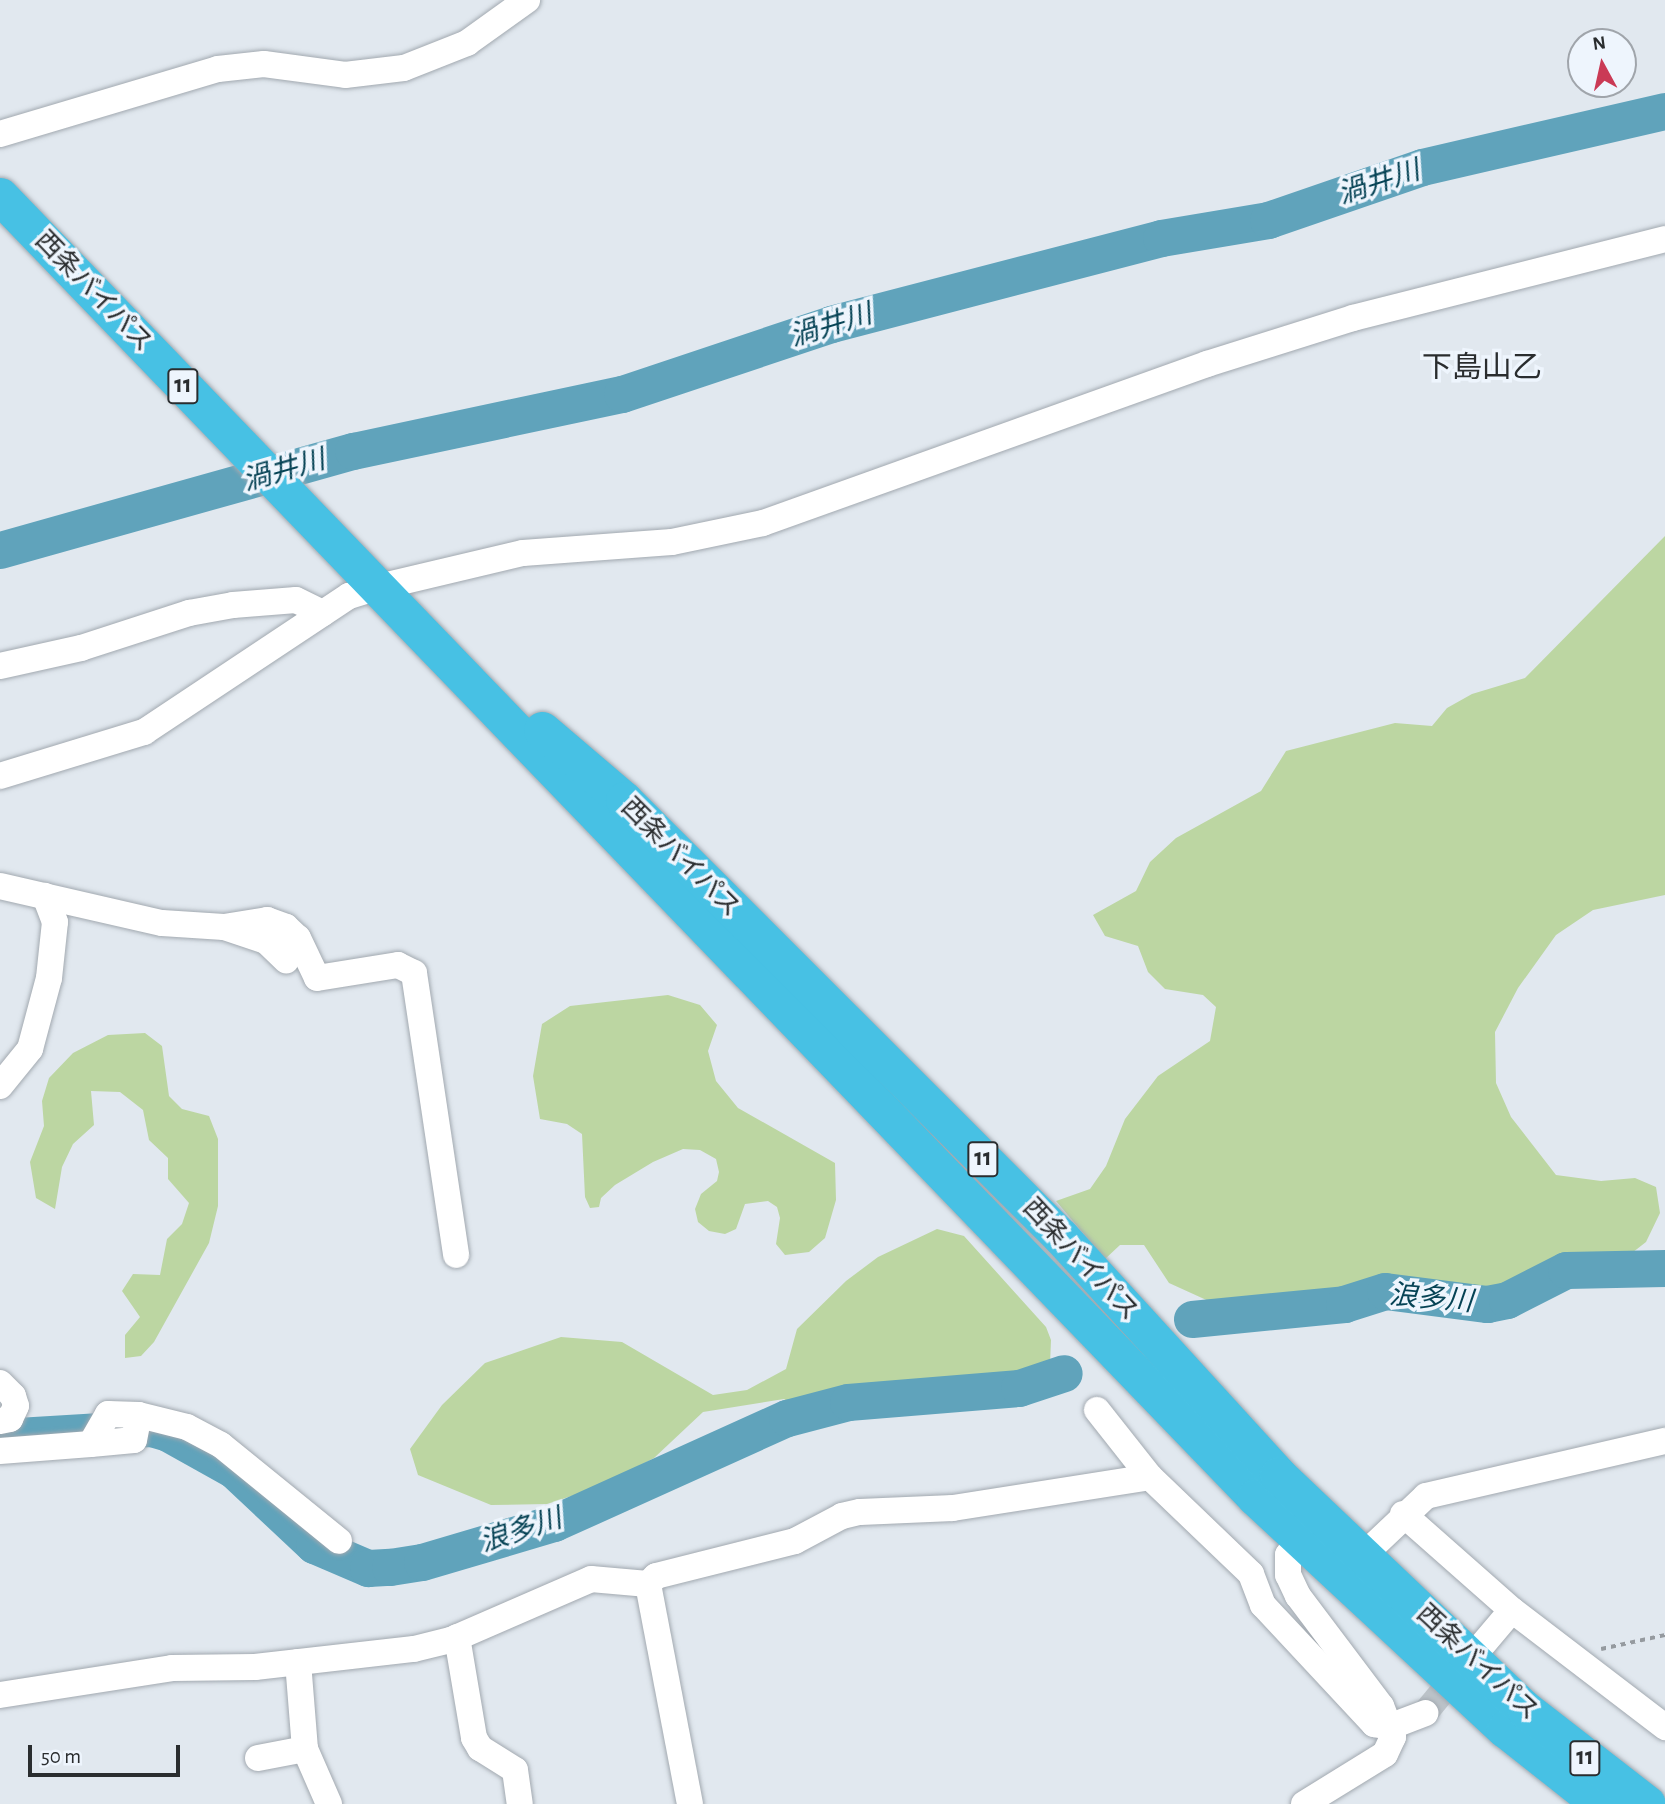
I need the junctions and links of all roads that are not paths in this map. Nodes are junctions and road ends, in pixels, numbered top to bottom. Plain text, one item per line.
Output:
1 (527, 0) edge
2 (0, 134) edge
3 (5, 202) edge
4 (1665, 239) edge
5 (367, 575) junction
6 (323, 613) junction
7 (0, 666) edge
8 (0, 776) edge
9 (0, 886) edge
10 (45, 896) junction
11 (224, 927) junction
12 (286, 960) dead end
13 (0, 1086) edge
14 (456, 1255) dead end
15 (0, 1383) edge
16 (1097, 1410) dead end
17 (0, 1421) edge
18 (1665, 1441) edge
19 (0, 1451) edge
20 (1150, 1477) junction
21 (1403, 1514) junction
22 (1309, 1526) junction
23 (339, 1541) dead end
24 (1352, 1566) junction
25 (648, 1584) junction
26 (1512, 1610) junction
27 (457, 1637) junction
28 (1484, 1643) dead end
29 (298, 1662) junction
30 (0, 1695) edge
31 (1425, 1713) tunnel mouth
32 (1515, 1719) junction
33 (1389, 1727) junction
34 (1665, 1727) edge
35 (305, 1749) junction
36 (258, 1758) dead end
37 (329, 1804) edge
38 (520, 1804) edge
39 (690, 1804) edge
40 (1304, 1804) edge
41 (1600, 1804) edge
42 (1647, 1804) edge

1 - 2 street
3 - 5 highway, 西条バイパス / 11
4 - 5 street
5 - 6 street
5 - 22 highway, 西条バイパス / 11
6 - 7 street
6 - 8 street
9 - 10 street
10 - 11 street
10 - 13 street
11 - 12 street
11 - 14 street
15 - 17 street
16 - 20 street
18 - 21 street
19 - 23 street
20 - 25 street
20 - 33 street
21 - 24 street
21 - 26 street
22 - 24 highway, 西条バイパス / 11
22 - 33 street
24 - 32 highway, 西条バイパス / 11
25 - 27 street
25 - 39 street
26 - 28 street
26 - 34 street
27 - 29 street
27 - 38 street
29 - 30 street
29 - 35 street
31 - 33 street
32 - 41 highway, 西条バイパス / 11
32 - 42 highway, 西条バイパス / 11
33 - 40 street
35 - 36 street
35 - 37 street

